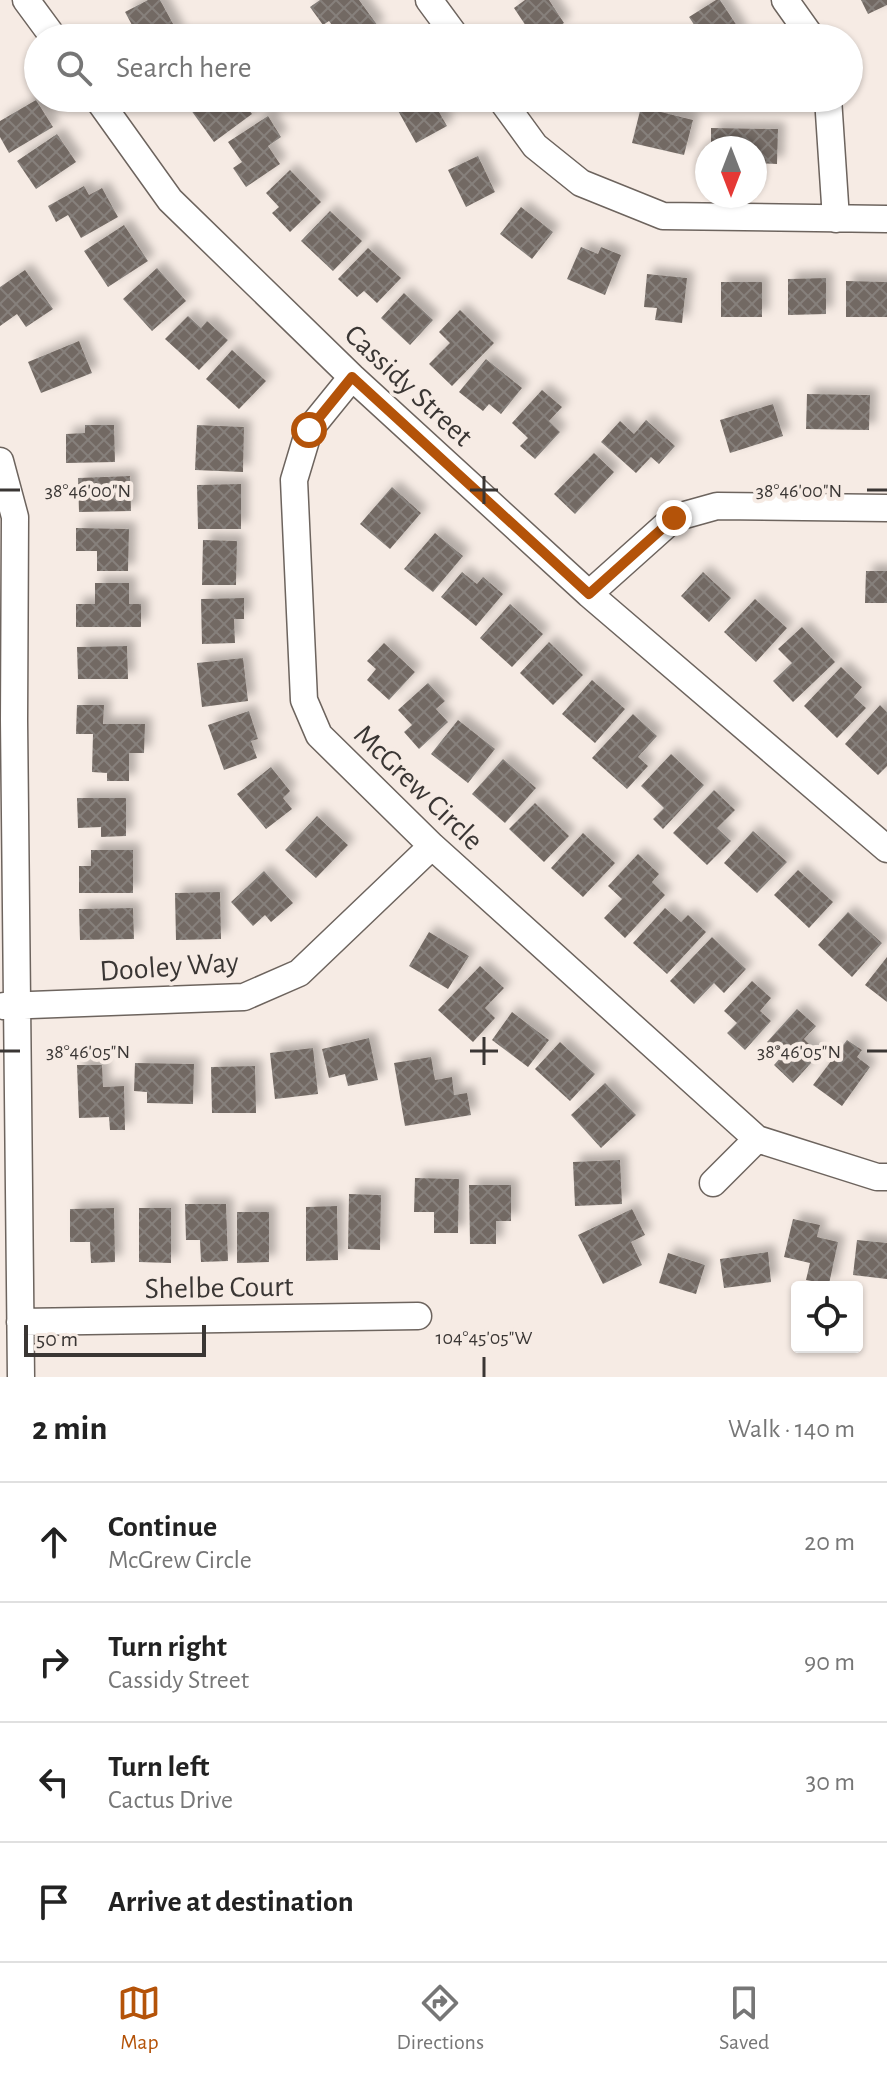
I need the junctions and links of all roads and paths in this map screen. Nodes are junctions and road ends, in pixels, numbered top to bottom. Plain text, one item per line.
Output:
1 (26, 0) edge
2 (429, 0) edge
3 (785, 0) edge
4 (44, 24) edge
5 (447, 24) edge
6 (802, 24) edge
7 (107, 112) edge
8 (510, 112) edge
9 (829, 112) edge
10 (836, 219) junction
11 (887, 219) edge
12 (352, 377) junction
13 (0, 461) edge
14 (887, 508) edge
15 (589, 594) junction
16 (7, 720) edge
17 (432, 846) junction
18 (887, 849) edge
19 (9, 1006) edge
20 (757, 1139) junction
21 (887, 1177) edge
22 (713, 1183) dead end
23 (418, 1316) dead end
24 (20, 1322) junction
25 (21, 1377) edge

1 - 4 street
2 - 5 street
3 - 6 street
7 - 12 street, Cassidy Street
8 - 10 street
9 - 10 street
10 - 11 street
12 - 15 street, Cassidy Street
12 - 17 street, McGrew Circle
13 - 16 street
14 - 15 street
15 - 18 street, Cassidy Street
16 - 19 street
17 - 19 street, Dooley Way
17 - 20 street, McGrew Circle
19 - 24 street
20 - 21 street, McGrew Circle
20 - 22 street
23 - 24 street, Shelbe Court
24 - 25 street

